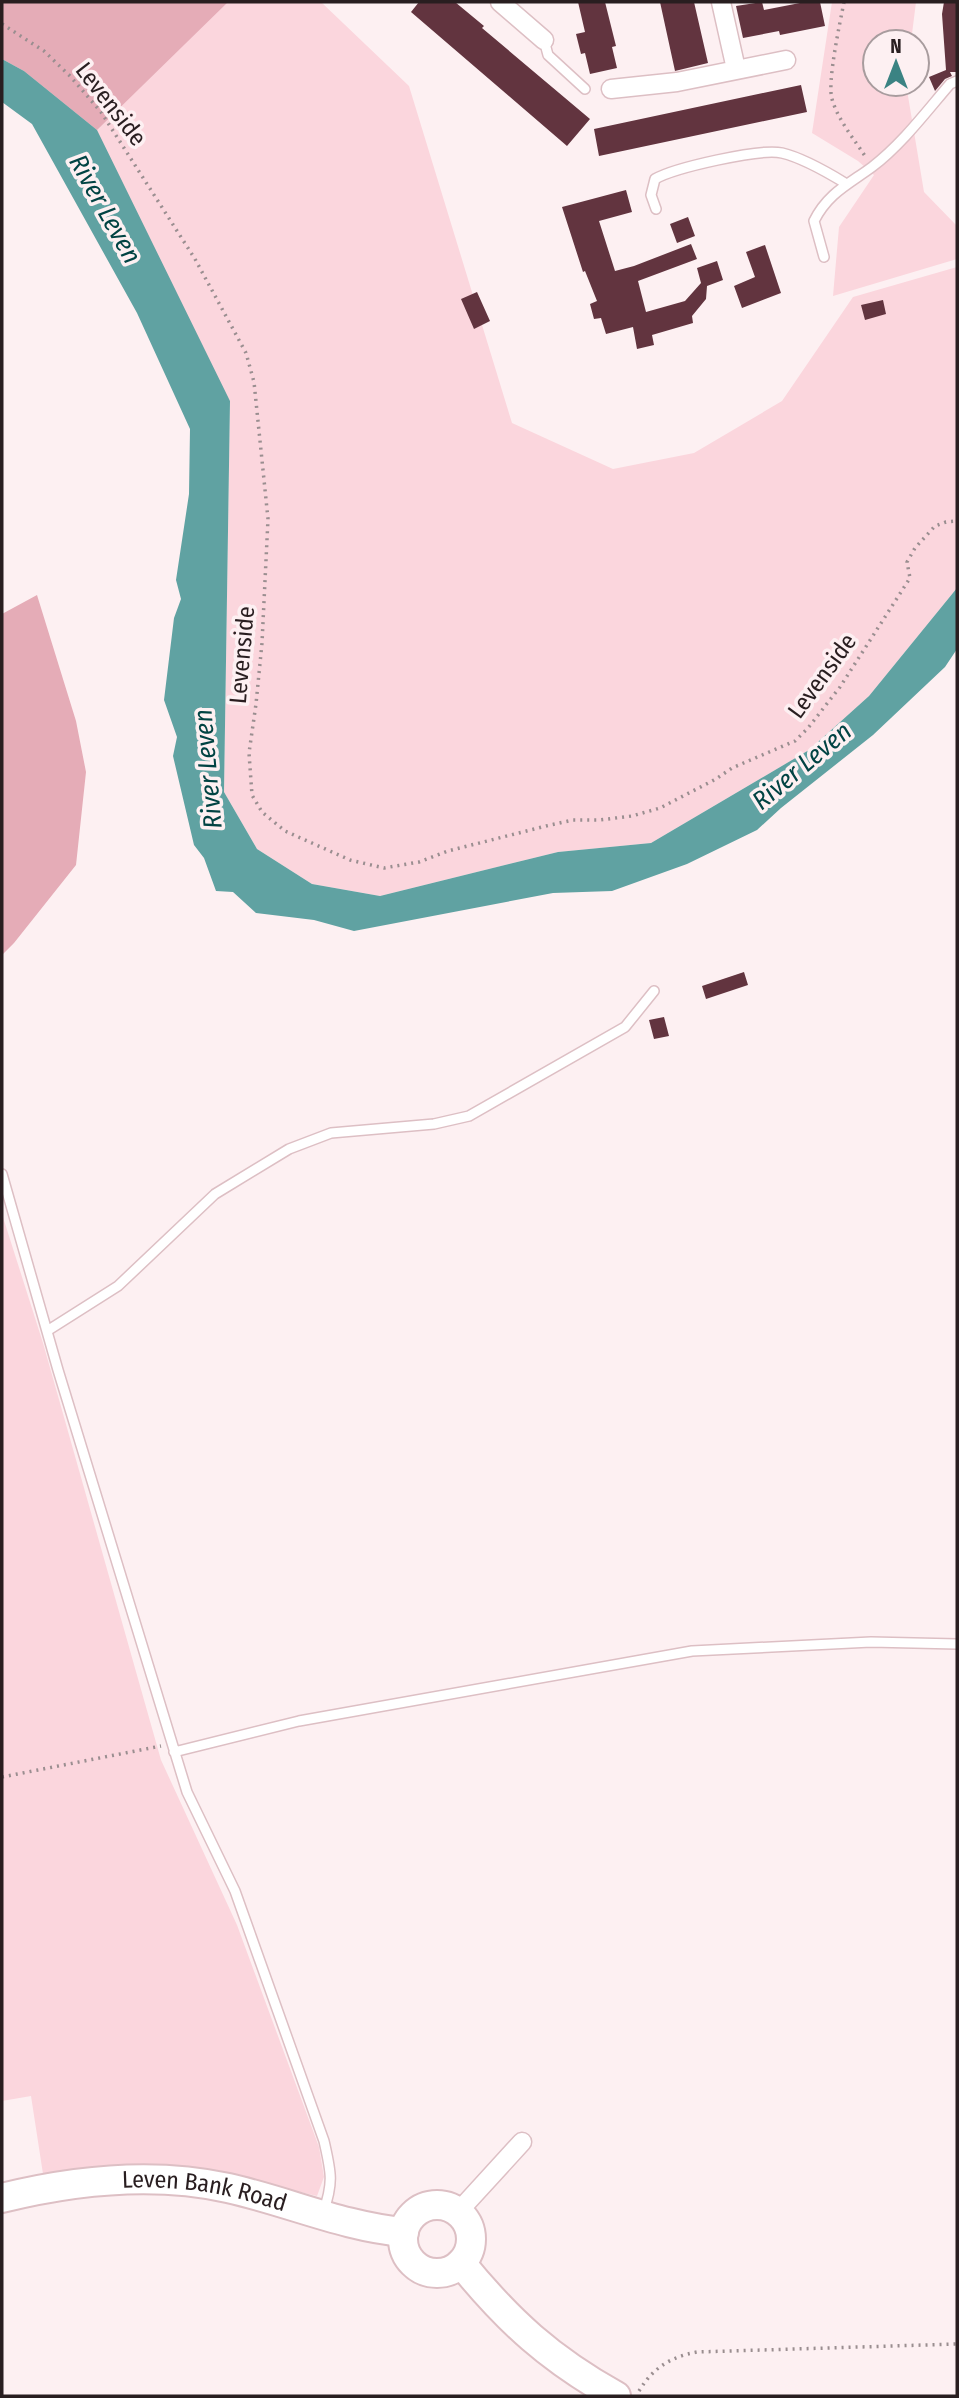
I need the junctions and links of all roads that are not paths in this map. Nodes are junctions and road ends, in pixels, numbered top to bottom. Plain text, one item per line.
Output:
1 (500, 2) edge
2 (721, 2) edge
3 (520, 7) edge
4 (544, 40) joint
5 (786, 60) dead end
6 (736, 69) junction
7 (957, 81) edge
8 (585, 89) dead end
9 (611, 89) dead end
10 (845, 183) junction
11 (656, 209) dead end
12 (824, 257) dead end
13 (654, 990) dead end
14 (2, 1174) edge
15 (47, 1331) junction
16 (957, 1644) edge
17 (173, 1748) junction
18 (522, 2142) dead end
19 (2, 2198) edge
20 (458, 2212) junction
21 (322, 2215) junction
22 (404, 2232) junction
23 (461, 2263) junction
24 (616, 2396) edge

1 - 3 street
2 - 6 street
3 - 4 street
4 - 8 lane
5 - 6 street
6 - 9 street
7 - 10 lane
10 - 11 lane
10 - 12 lane
13 - 15 lane
14 - 15 lane
15 - 17 lane
16 - 17 lane
17 - 21 lane
18 - 20 street
19 - 21 main road, Leven Bank Road
20 - 22 main road
20 - 23 main road
21 - 22 main road, Leven Bank Road
22 - 23 main road
23 - 24 main road

